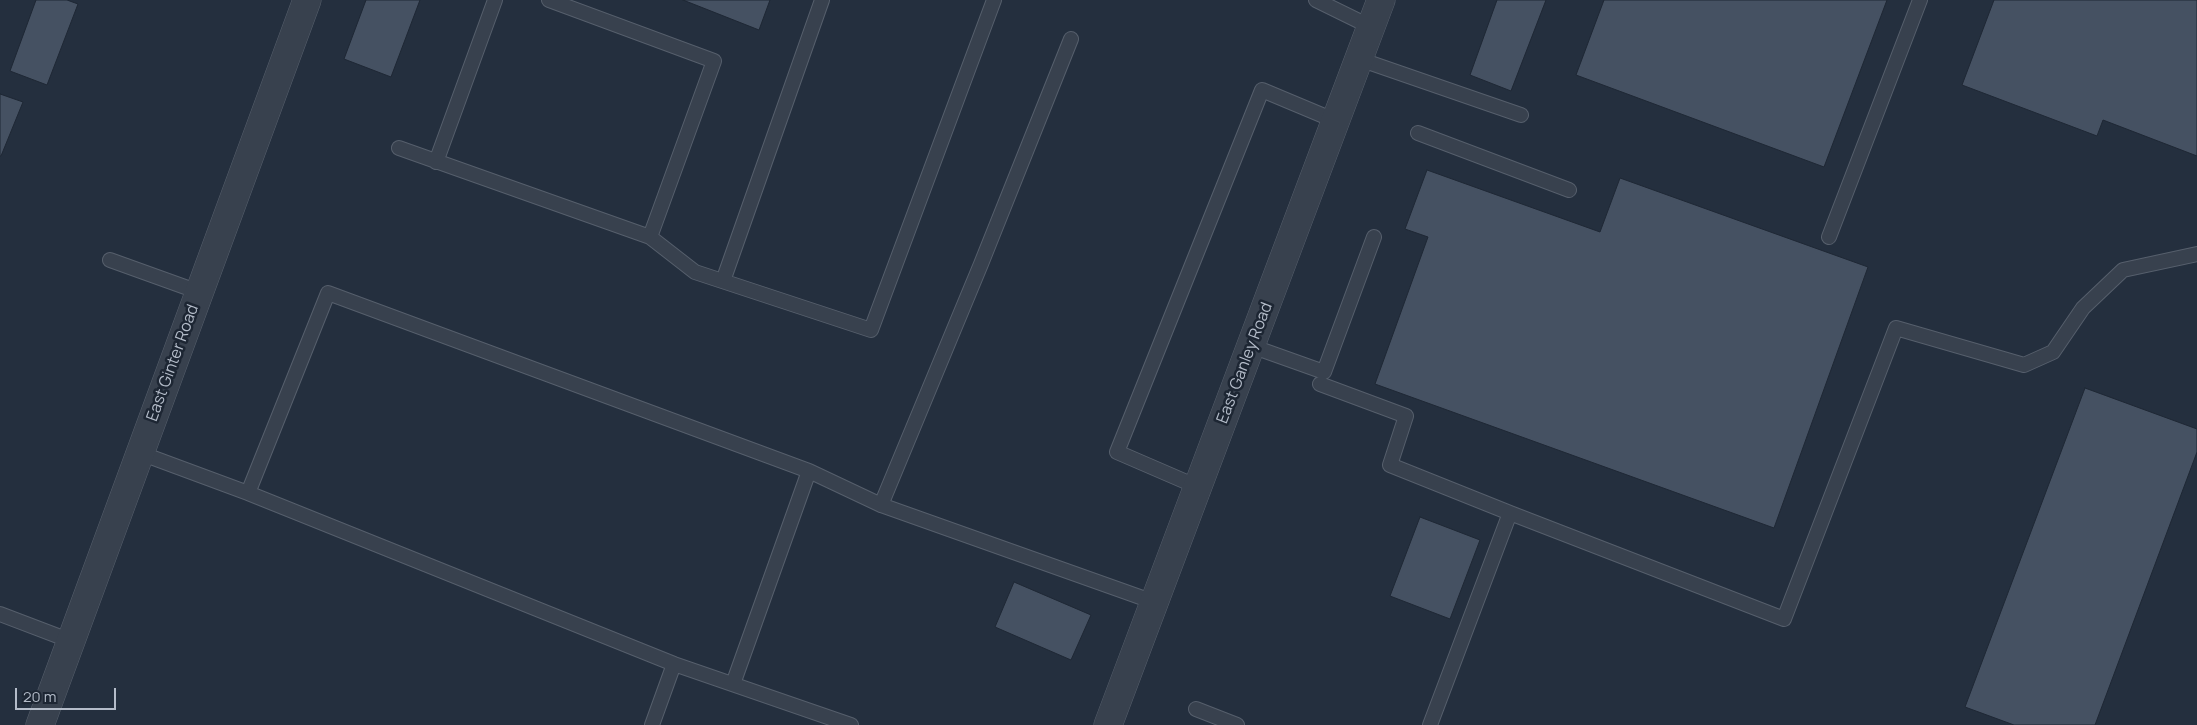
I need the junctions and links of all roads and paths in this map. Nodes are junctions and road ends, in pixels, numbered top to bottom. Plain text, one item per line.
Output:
1 (307, 0) edge
2 (495, 0) edge
3 (549, 0) edge
4 (822, 0) edge
5 (994, 0) edge
6 (1316, 0) edge
7 (1381, 0) edge
8 (1920, 0) edge
9 (1371, 27) junction
10 (1071, 39) dead end
11 (1359, 59) junction
12 (1521, 115) dead end
13 (1336, 121) junction
14 (1418, 133) dead end
15 (399, 148) dead end
16 (436, 162) junction
17 (1569, 190) dead end
18 (1374, 237) dead end
19 (650, 238) junction
20 (1829, 238) dead end
21 (2197, 254) edge
22 (110, 260) dead end
23 (723, 281) junction
24 (199, 292) junction
25 (1251, 346) junction
26 (1320, 384) dead end
27 (140, 453) junction
28 (809, 471) junction
29 (1198, 487) junction
30 (248, 493) junction
31 (881, 505) junction
32 (1510, 513) junction
33 (1154, 602) junction
34 (0, 614) edge
35 (71, 641) junction
36 (674, 664) junction
37 (733, 684) junction
38 (1196, 709) dead end
39 (40, 725) edge
40 (652, 725) edge
41 (851, 725) edge
42 (1108, 725) edge
43 (1237, 725) edge
44 (1430, 725) edge

1 - 24 street, East Ginter Road
2 - 16 lane
3 - 19 lane
4 - 23 lane
5 - 23 lane
6 - 9 lane
7 - 9 street, East Ganley Road
8 - 20 lane
9 - 11 street, East Ganley Road
10 - 31 lane
11 - 12 lane
11 - 13 street, East Ganley Road
13 - 25 street, East Ganley Road
13 - 29 lane
14 - 17 lane
15 - 16 lane
16 - 19 lane
18 - 25 lane
19 - 23 lane
21 - 32 lane
22 - 24 lane
24 - 27 street, East Ginter Road
25 - 29 street, East Ganley Road
26 - 32 lane
27 - 30 lane
27 - 35 street, East Ginter Road
28 - 30 lane
28 - 31 lane
28 - 37 lane
29 - 33 street, East Ganley Road
30 - 36 lane
31 - 33 lane
32 - 44 lane
33 - 42 street, East Ganley Road
34 - 35 lane
35 - 39 street, East Ginter Road
36 - 37 lane
36 - 40 lane
37 - 41 lane
38 - 43 lane

